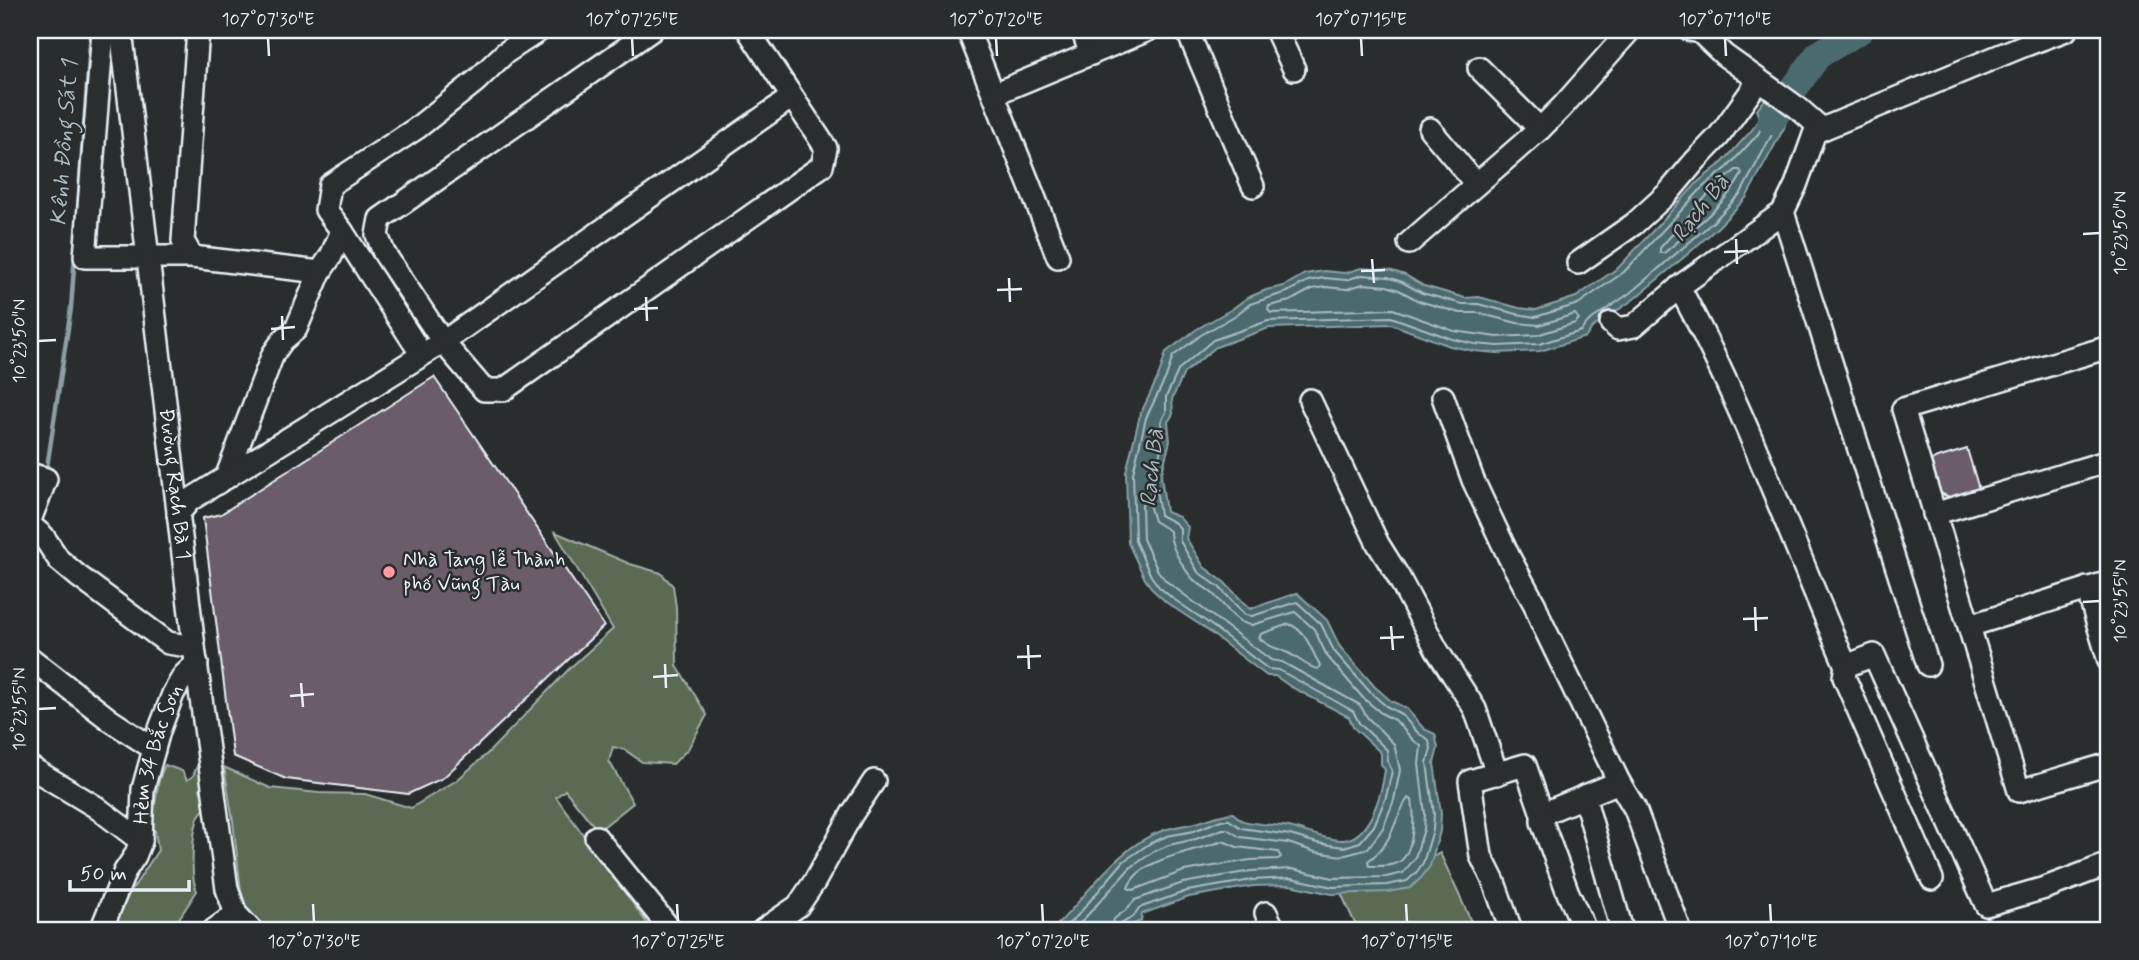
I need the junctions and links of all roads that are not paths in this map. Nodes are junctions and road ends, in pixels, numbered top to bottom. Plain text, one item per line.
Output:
1 (103, 30) edge
2 (121, 30) edge
3 (198, 30) edge
4 (540, 30) edge
5 (652, 30) edge
6 (748, 30) edge
7 (968, 30) edge
8 (1082, 30) edge
9 (1148, 30) edge
10 (1186, 30) edge
11 (1276, 30) edge
12 (1630, 30) edge
13 (1690, 30) edge
14 (2066, 30) edge
15 (1091, 54) junction
16 (1479, 68) dead end
17 (1294, 69) dead end
18 (1764, 85) junction
19 (994, 94) junction
20 (792, 97) junction
21 (1430, 129) dead end
22 (1540, 129) junction
23 (1822, 129) junction
24 (1476, 184) junction
25 (1253, 186) dead end
26 (1783, 212) junction
27 (342, 232) junction
28 (1409, 243) dead end
29 (192, 257) junction
30 (1059, 257) dead end
31 (148, 258) junction
32 (1578, 263) dead end
33 (320, 272) junction
34 (1679, 287) junction
35 (1611, 323) dead end
36 (443, 342) junction
37 (2109, 347) edge
38 (422, 355) junction
39 (1443, 397) dead end
40 (1311, 400) dead end
41 (2109, 461) edge
42 (30, 474) edge
43 (226, 478) junction
44 (178, 514) junction
45 (1934, 514) junction
46 (35, 528) edge
47 (2109, 582) edge
48 (2087, 588) junction
49 (1969, 626) junction
50 (196, 655) junction
51 (30, 658) edge
52 (2109, 661) edge
53 (1928, 665) dead end
54 (1846, 666) junction
55 (154, 749) junction
56 (2109, 764) edge
57 (30, 767) edge
58 (1497, 774) junction
59 (874, 781) dead end
60 (1619, 782) junction
61 (1584, 796) junction
62 (1542, 814) junction
63 (596, 837) dead end
64 (141, 841) junction
65 (2109, 864) edge
66 (1932, 879) dead end
67 (236, 914) junction
68 (102, 930) edge
69 (214, 930) edge
70 (251, 930) edge
71 (671, 930) edge
72 (763, 930) edge
73 (1511, 930) edge
74 (1585, 930) edge
75 (1622, 930) edge
76 (1679, 930) edge

1 - 31 street
2 - 31 street, Đường Rạch Bà 1
3 - 29 street
4 - 27 street
5 - 36 street
6 - 20 street
7 - 19 street
8 - 15 street
9 - 15 street
10 - 25 street
11 - 17 street
12 - 22 street
13 - 18 street
14 - 23 street
15 - 19 street
16 - 22 street
18 - 23 street
18 - 32 street
19 - 30 street
20 - 36 street
20 - 36 street
21 - 24 street
22 - 24 street
23 - 26 street
24 - 28 street
26 - 34 street
26 - 53 street
27 - 33 street
27 - 38 street
29 - 31 street
29 - 33 street
31 - 44 street, Đường Rạch Bà 1
33 - 43 street
34 - 35 street
34 - 54 street
36 - 38 street
37 - 45 street
38 - 43 street
39 - 60 street
40 - 58 street
41 - 45 street
42 - 46 street
43 - 44 street
44 - 50 street, Đường Rạch Bà 1
45 - 49 street
46 - 50 street
47 - 48 street
48 - 49 street
48 - 52 street
49 - 56 street
50 - 55 street, Hẻm 34 Bắc Sơn
50 - 67 street, Đường Rạch Bà 1
51 - 55 street
54 - 65 street
54 - 66 street
55 - 64 street, Hẻm 34 Bắc Sơn
57 - 64 street
58 - 62 street
58 - 73 street
59 - 72 street
60 - 61 street
60 - 76 street
61 - 62 street
61 - 75 street
62 - 74 street
63 - 71 street
64 - 68 street, Hẻm 34 Bắc Sơn
67 - 69 street
67 - 70 street, Đường Rạch Bà 1

